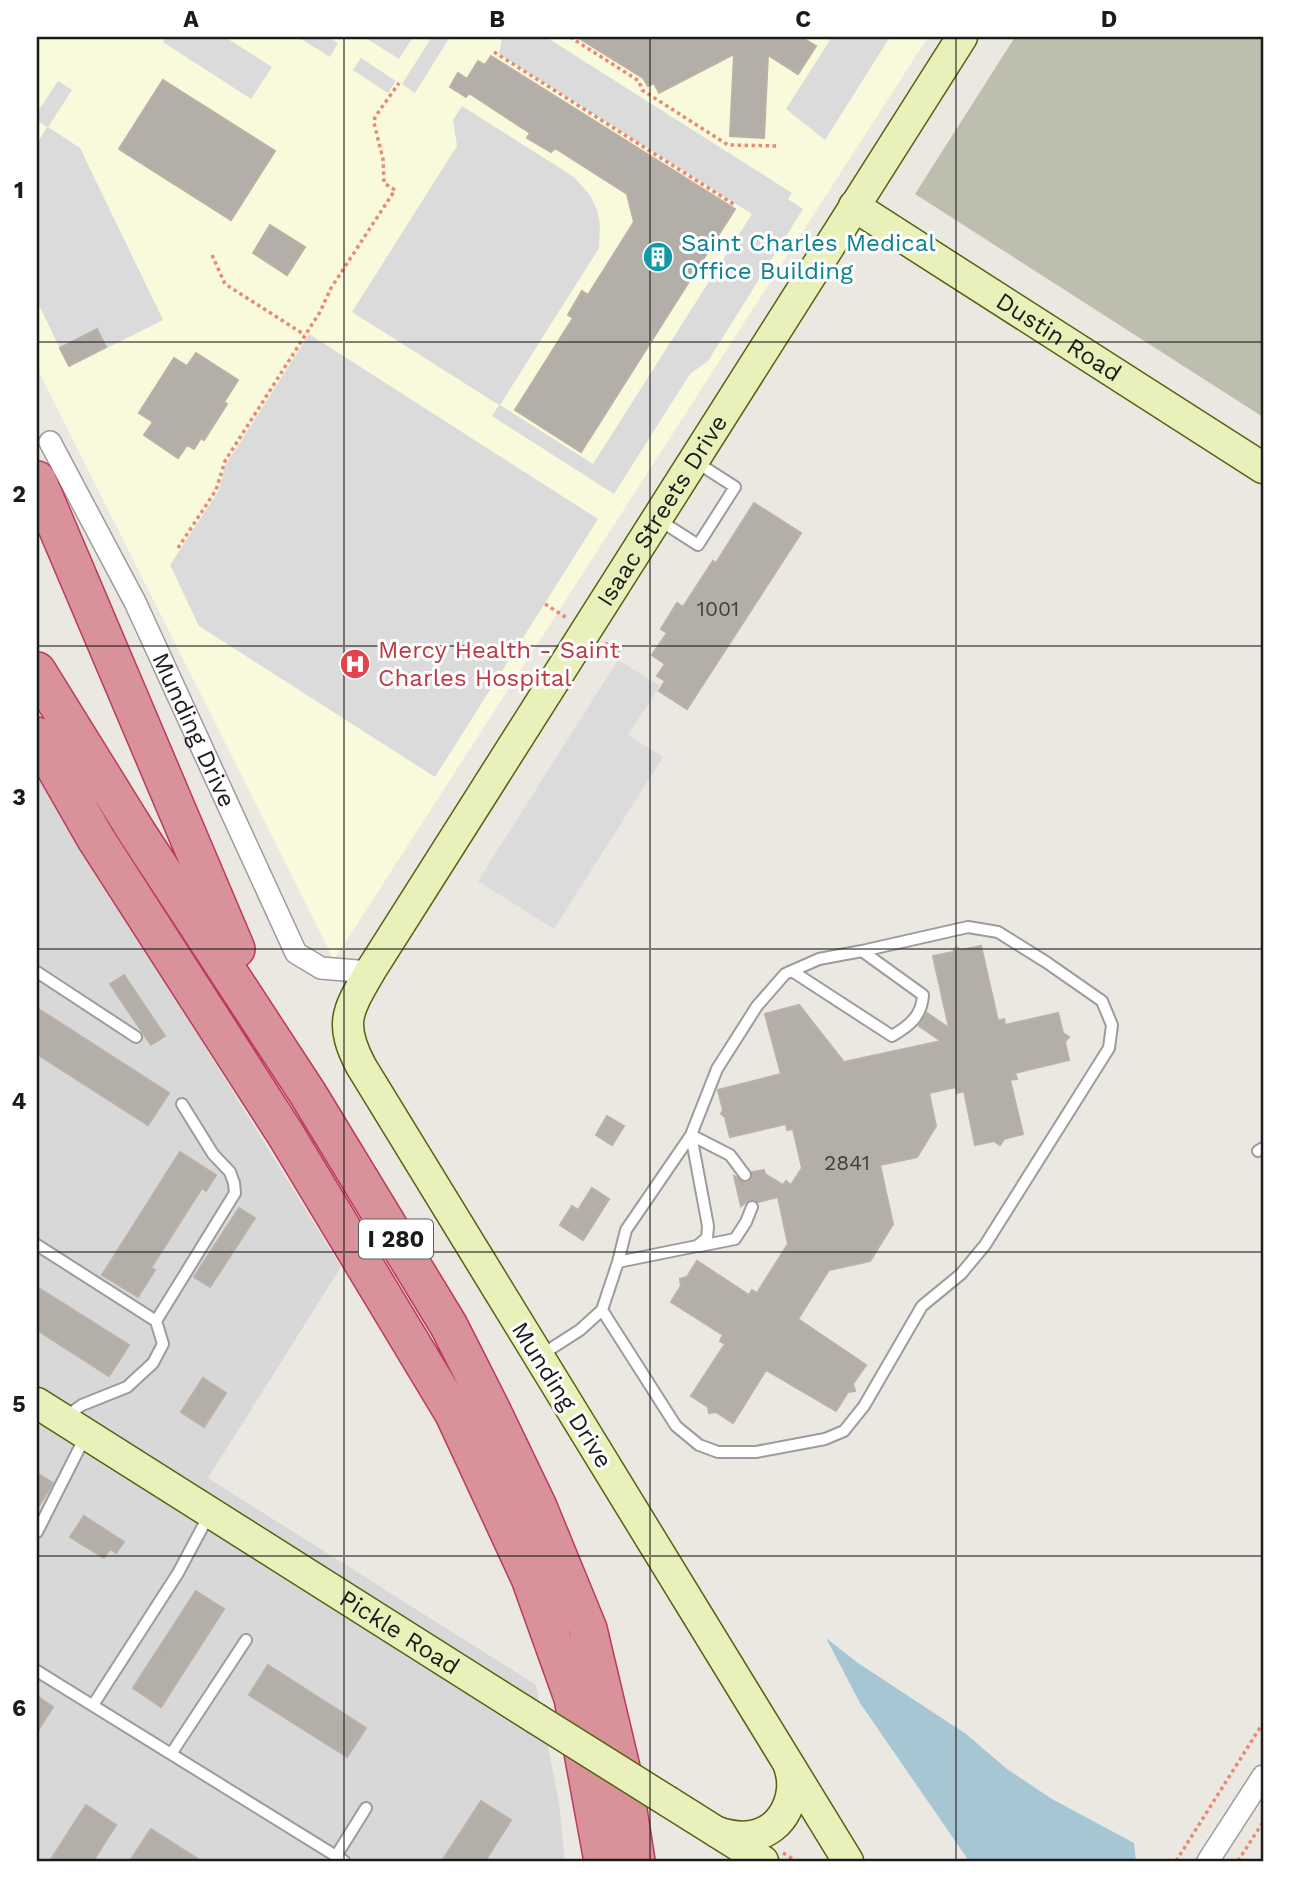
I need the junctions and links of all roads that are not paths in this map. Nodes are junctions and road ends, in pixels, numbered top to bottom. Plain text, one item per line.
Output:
1 (962, 37) edge
2 (854, 206) junction
3 (50, 442) dead end
4 (693, 460) junction
5 (1263, 468) edge
6 (37, 480) edge
7 (656, 518) junction
8 (37, 671) edge
9 (37, 736) edge
10 (37, 761) edge
11 (96, 839) junction
12 (862, 951) junction
13 (792, 971) junction
14 (37, 972) edge
15 (369, 972) junction
16 (346, 1022) joint
17 (136, 1037) dead end
18 (308, 1094) junction
19 (182, 1104) dead end
20 (691, 1135) junction
21 (745, 1175) dead end
22 (752, 1207) dead end
23 (37, 1245) edge
24 (697, 1247) junction
25 (618, 1262) junction
26 (602, 1310) junction
27 (156, 1321) junction
28 (539, 1357) junction
29 (37, 1403) edge
30 (62, 1419) junction
31 (87, 1434) junction
32 (210, 1513) junction
33 (37, 1532) edge
34 (246, 1640) dead end
35 (37, 1671) edge
36 (93, 1706) junction
37 (171, 1754) junction
38 (789, 1764) junction
39 (1263, 1776) edge
40 (366, 1808) dead end
41 (717, 1832) junction
42 (340, 1859) edge
43 (603, 1861) edge
44 (636, 1861) edge
45 (763, 1861) edge
46 (848, 1861) edge
47 (1208, 1861) edge

1 - 2 street, Isaac Streets Drive
2 - 4 street, Isaac Streets Drive
2 - 5 street, Dustin Road
3 - 15 street, Munding Drive
4 - 7 street, Isaac Streets Drive
4 - 7 lane
6 - 18 highway
7 - 15 street, Isaac Streets Drive
8 - 18 highway, I 280
9 - 11 highway, I 280
10 - 11 highway
11 - 43 highway, I 280
12 - 13 lane
12 - 13 lane
12 - 26 lane
13 - 20 lane
14 - 17 lane
15 - 16 street, Isaac Streets Drive
16 - 28 street, Munding Drive
18 - 44 highway, I 280
19 - 27 lane
20 - 21 lane
20 - 24 lane
20 - 25 lane
22 - 24 lane
23 - 27 lane
24 - 25 lane
25 - 26 lane
26 - 28 lane
27 - 30 lane
28 - 38 street, Munding Drive
29 - 30 street, Pickle Road
30 - 31 street, Pickle Road
31 - 32 street, Pickle Road
31 - 33 lane
32 - 36 lane
32 - 41 street, Pickle Road, bridge
34 - 37 lane
35 - 36 lane
36 - 37 lane
37 - 42 lane
38 - 41 street, Munding Drive
38 - 46 street, Munding Drive
39 - 47 street
40 - 42 lane
41 - 45 street, Pickle Road

